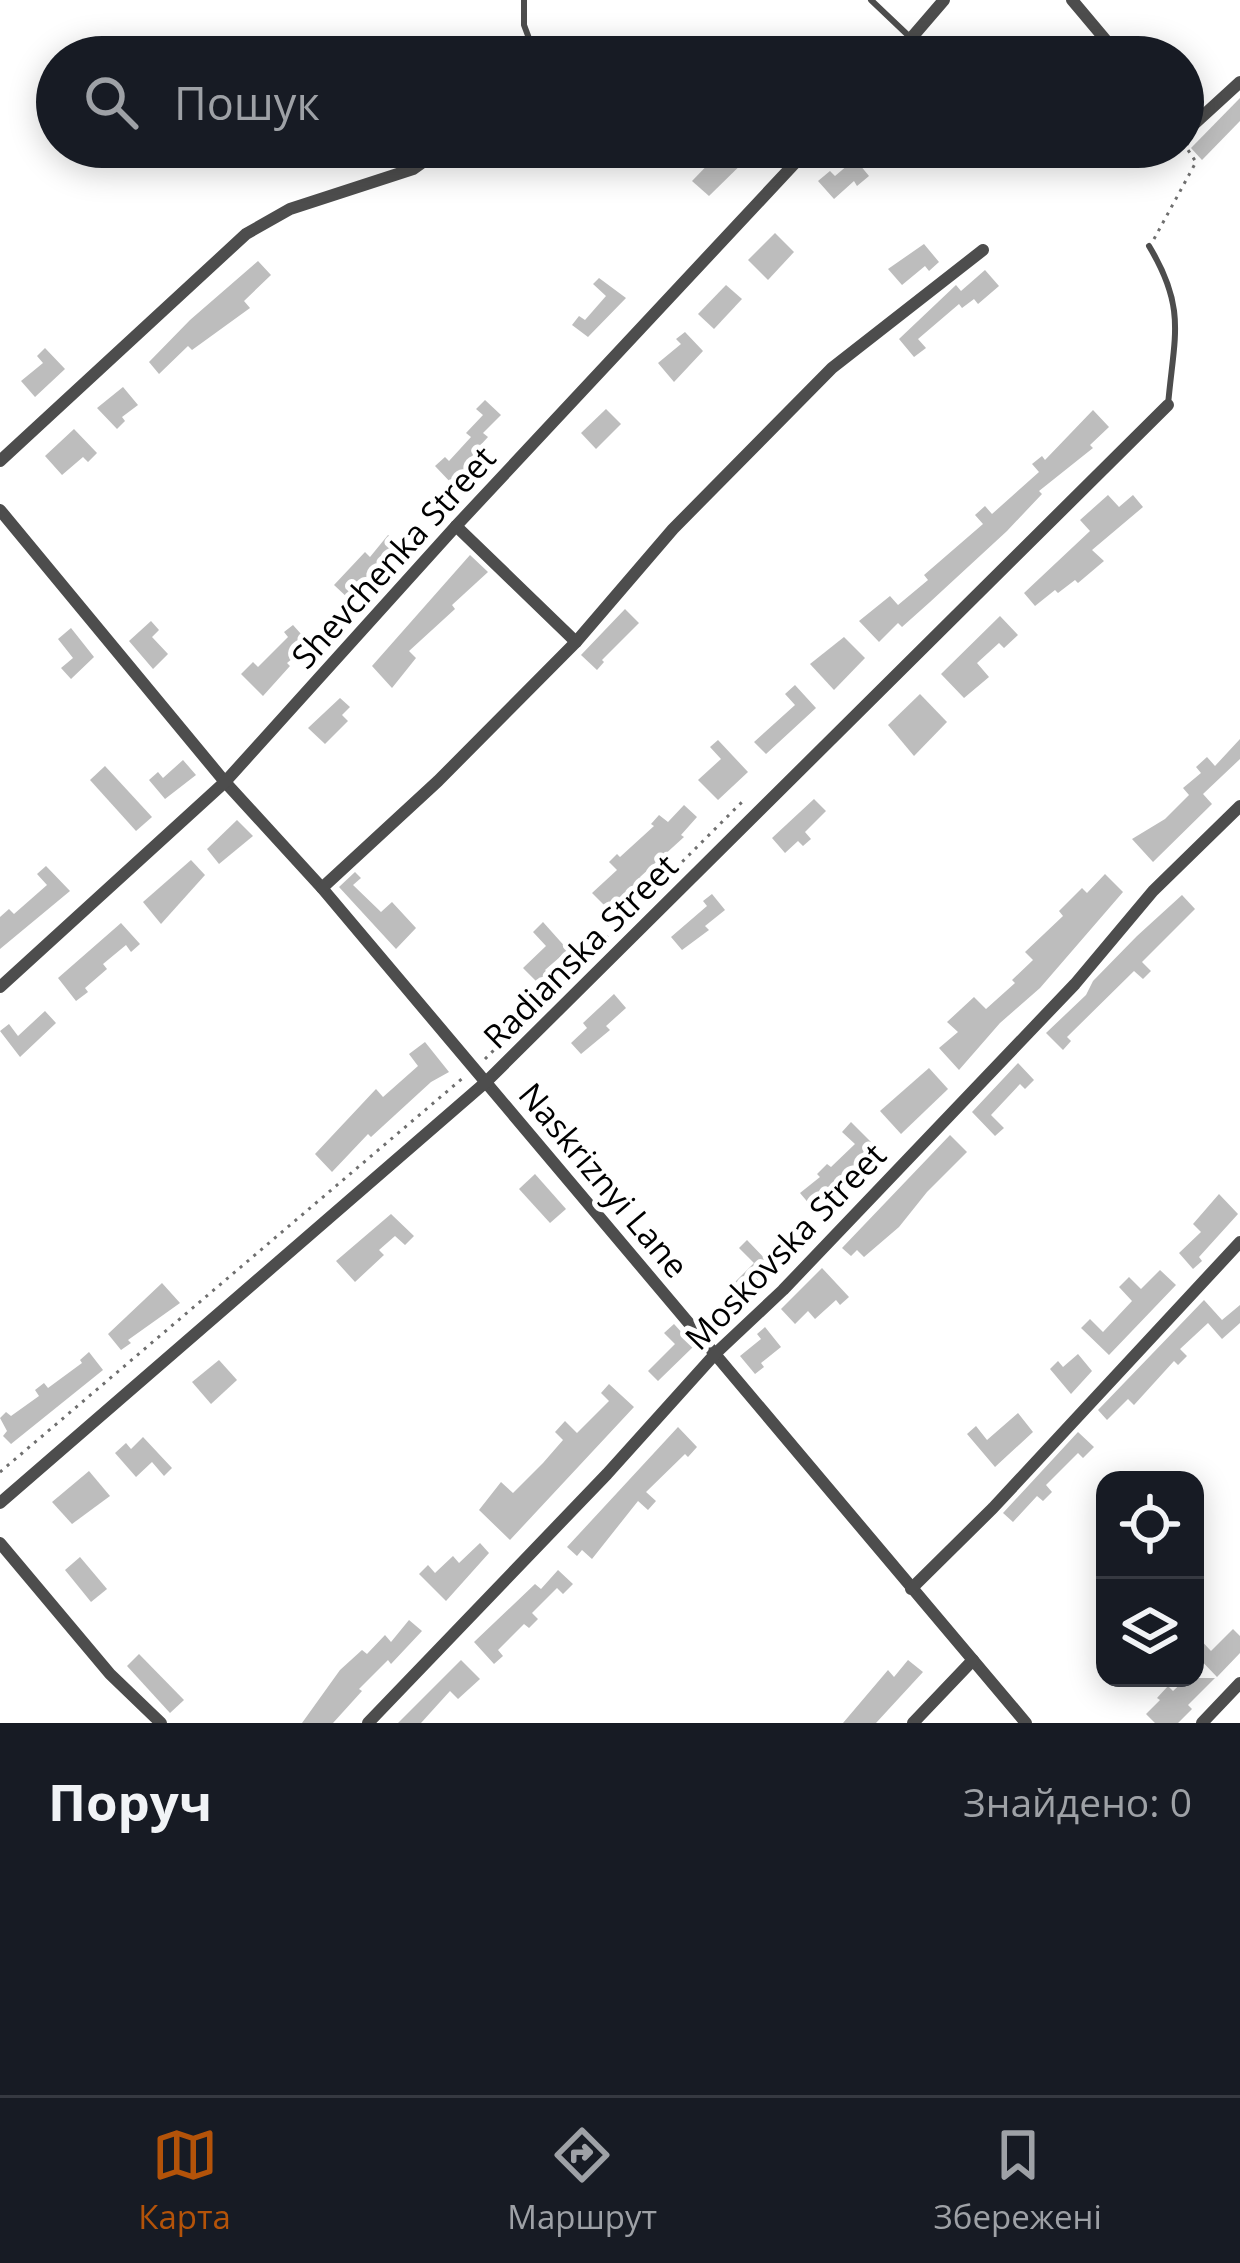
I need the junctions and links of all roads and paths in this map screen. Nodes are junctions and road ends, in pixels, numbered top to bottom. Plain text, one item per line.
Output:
1 (524, 0) edge
2 (871, 0) edge
3 (944, 0) edge
4 (1072, 0) edge
5 (528, 36) edge
6 (909, 36) edge
7 (914, 36) edge
8 (1102, 36) edge
9 (1240, 82) edge
10 (1204, 112) edge
11 (414, 168) edge
12 (791, 168) edge
13 (1193, 168) edge
14 (1160, 231) dead end
15 (1149, 246) dead end
16 (983, 250) dead end
17 (1168, 405) joint
18 (0, 461) edge
19 (0, 509) edge
20 (456, 526) junction
21 (576, 642) junction
22 (225, 782) junction
23 (742, 802) dead end
24 (1240, 806) edge
25 (322, 888) junction
26 (0, 988) edge
27 (474, 1069) junction
28 (486, 1082) junction
29 (1240, 1242) edge
30 (716, 1353) junction
31 (0, 1472) edge
32 (0, 1502) edge
33 (0, 1544) edge
34 (911, 1589) junction
35 (973, 1660) junction
36 (1240, 1683) edge
37 (161, 1723) edge
38 (368, 1723) edge
39 (913, 1723) edge
40 (1026, 1723) edge
41 (1202, 1723) edge

1 - 5 lane
2 - 6 lane
3 - 7 street
4 - 8 street
9 - 10 street
11 - 18 street
12 - 20 street, Shevchenka Street
13 - 14 path
15 - 17 lane
16 - 21 street
17 - 28 street, Radianska Street
19 - 22 street, Naskriznyi Lane
20 - 21 street
20 - 22 street, Shevchenka Street
21 - 25 street
22 - 25 street, Naskriznyi Lane
22 - 26 street, Shevchenka Street
23 - 27 path
24 - 30 street, Moskovska Street
25 - 27 street, Naskriznyi Lane
27 - 28 street, Naskriznyi Lane
27 - 31 path
28 - 30 street, Naskriznyi Lane
28 - 32 street, Radianska Street
29 - 34 street
30 - 34 street, Naskriznyi Lane
30 - 38 street, Moskovska Street
33 - 37 street
34 - 35 street, Naskriznyi Lane
35 - 39 street
35 - 40 street, Naskriznyi Lane
36 - 41 street

